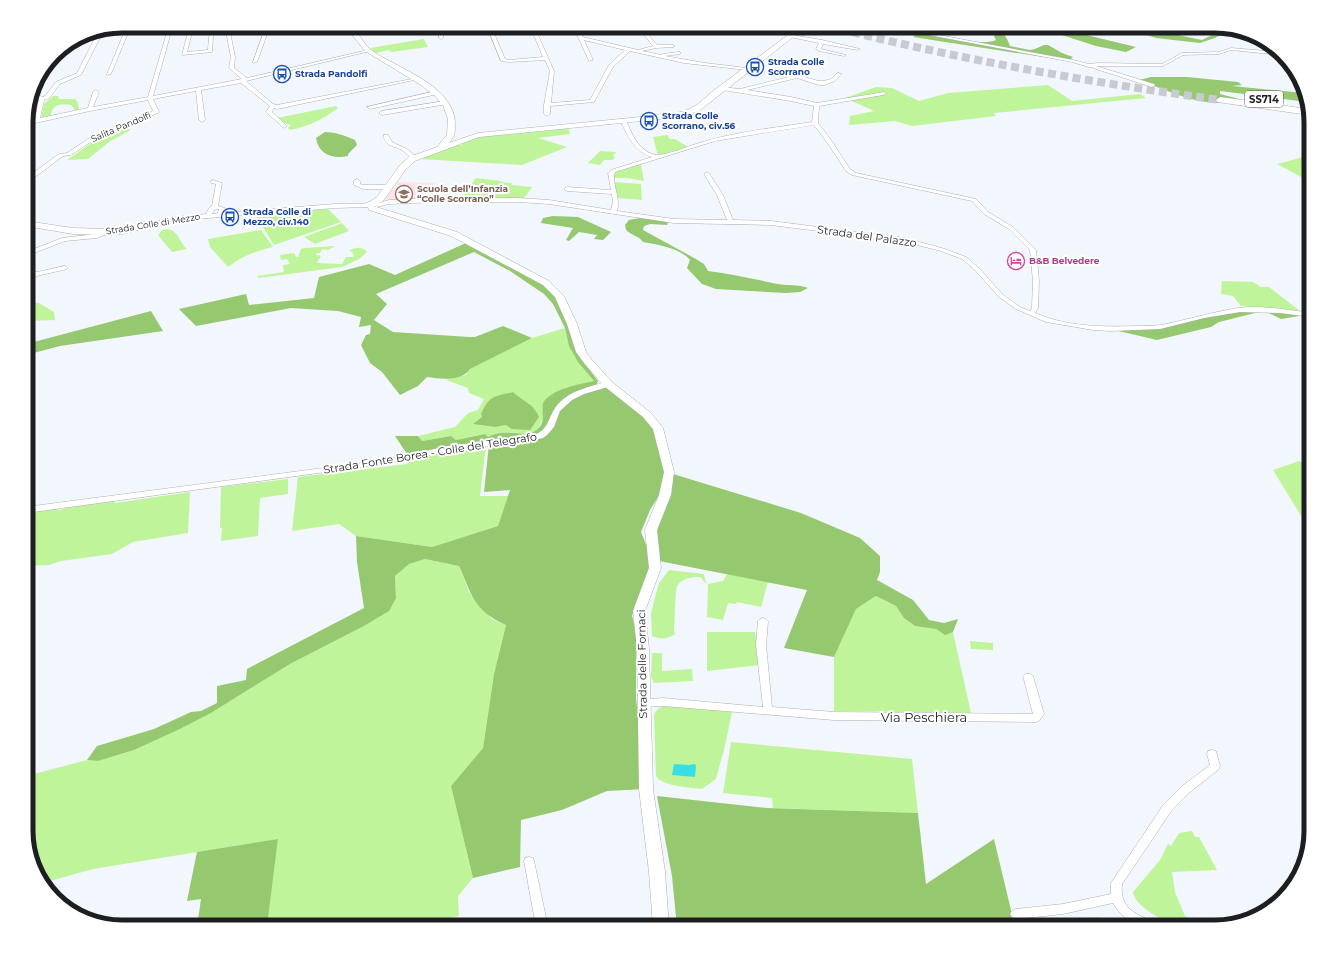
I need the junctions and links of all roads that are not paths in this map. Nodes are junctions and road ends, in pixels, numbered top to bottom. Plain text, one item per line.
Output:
1 (126, 33) edge
2 (169, 33) edge
3 (191, 33) edge
4 (212, 33) edge
5 (230, 33) edge
6 (265, 33) edge
7 (355, 33) edge
8 (441, 33) edge
9 (492, 33) edge
10 (535, 33) edge
11 (578, 33) edge
12 (644, 33) edge
13 (796, 33) edge
14 (921, 33) edge
15 (99, 36) edge
16 (792, 36) junction
17 (441, 38) dead end
18 (581, 38) junction
19 (822, 41) junction
20 (673, 46) dead end
21 (655, 47) junction
22 (629, 49) junction
23 (858, 49) dead end
24 (636, 50) junction
25 (368, 51) junction
26 (678, 53) dead end
27 (1271, 53) edge
28 (844, 55) dead end
29 (654, 56) junction
30 (546, 58) junction
31 (591, 60) dead end
32 (255, 62) dead end
33 (1089, 66) junction
34 (747, 69) junction
35 (108, 74) dead end
36 (840, 74) dead end
37 (417, 79) junction
38 (244, 81) junction
39 (1152, 85) dead end
40 (723, 88) junction
41 (198, 90) junction
42 (742, 90) junction
43 (96, 92) dead end
44 (436, 93) junction
45 (883, 93) dead end
46 (37, 96) edge
47 (150, 98) junction
48 (42, 99) junction
49 (445, 103) junction
50 (1302, 104) edge
51 (547, 105) junction
52 (817, 105) junction
53 (273, 106) junction
54 (370, 107) dead end
55 (90, 109) junction
56 (1303, 111) edge
57 (382, 113) dead end
58 (547, 114) dead end
59 (202, 120) dead end
60 (623, 120) junction
61 (37, 121) junction
62 (33, 122) edge
63 (815, 123) junction
64 (284, 126) dead end
65 (386, 136) dead end
66 (441, 148) junction
67 (658, 157) junction
68 (414, 158) junction
69 (707, 174) dead end
70 (33, 177) edge
71 (357, 181) dead end
72 (213, 182) dead end
73 (389, 187) junction
74 (567, 189) dead end
75 (613, 192) junction
76 (374, 206) junction
77 (215, 207) junction
78 (614, 211) junction
79 (208, 216) junction
80 (220, 216) junction
81 (732, 222) junction
82 (33, 224) edge
83 (107, 232) junction
84 (33, 251) edge
85 (65, 268) dead end
86 (33, 274) edge
87 (1031, 314) junction
88 (1304, 314) edge
89 (608, 384) junction
90 (33, 509) edge
91 (763, 621) dead end
92 (1028, 676) dead end
93 (643, 703) junction
94 (768, 711) junction
95 (1212, 754) dead end
96 (529, 861) dead end
97 (1116, 898) junction
98 (1016, 914) dead end
99 (541, 920) edge
100 (660, 920) edge
101 (1140, 920) edge

1 - 35 street
2 - 47 street, Salita Pandolfi
3 - 4 street
5 - 38 street
6 - 32 street
7 - 25 street
8 - 17 street
9 - 30 street
10 - 30 street
11 - 18 street
12 - 21 street
13 - 16 street
14 - 33 street
15 - 48 street
16 - 19 street
16 - 34 street
18 - 22 street
18 - 31 street
19 - 23 street
19 - 28 street
20 - 21 street
21 - 24 street
22 - 24 street
22 - 51 street
24 - 29 street
25 - 37 street
25 - 38 street
26 - 29 street
27 - 33 street
29 - 34 street
30 - 51 street
33 - 39 street
34 - 40 street
36 - 42 street
37 - 44 street
37 - 53 street
38 - 41 street
38 - 53 street
40 - 42 street
40 - 60 street
41 - 47 street
41 - 59 street
42 - 52 street
43 - 55 street
44 - 49 street
44 - 54 street
45 - 52 street
46 - 48 street
47 - 55 street
47 - 70 street, Salita Pandolfi
48 - 61 street
49 - 57 street
49 - 66 street
50 - 56 highway, SS714
51 - 58 street
52 - 63 street
53 - 64 street
55 - 61 street
60 - 66 street
60 - 67 street
61 - 62 street
63 - 67 street
63 - 87 street
65 - 68 street
66 - 68 street
67 - 75 street
68 - 73 street
69 - 81 street
71 - 73 street
72 - 77 street, Strada Colle di Mezzo
73 - 76 street
74 - 75 street
75 - 78 street
76 - 78 street, Strada del Palazzo
76 - 80 street, Strada Colle di Mezzo
76 - 89 street
77 - 79 street, Strada Colle di Mezzo
77 - 80 street, Strada Colle di Mezzo
78 - 81 street, Strada del Palazzo
79 - 80 street, Strada Colle di Mezzo
79 - 83 street, Strada Colle di Mezzo
81 - 87 street, Strada del Palazzo
82 - 83 street, Strada Colle di Mezzo
83 - 84 street
85 - 86 street
87 - 88 street, Strada del Palazzo
89 - 90 street, Strada Fonte Borea - Colle del Telegrafo
89 - 93 street, Strada delle Fornaci
91 - 94 street
92 - 94 street, Via Peschiera
93 - 94 street, Via Peschiera
93 - 100 street, Strada delle Fornaci
95 - 97 street
96 - 99 street
97 - 98 street
97 - 101 street

